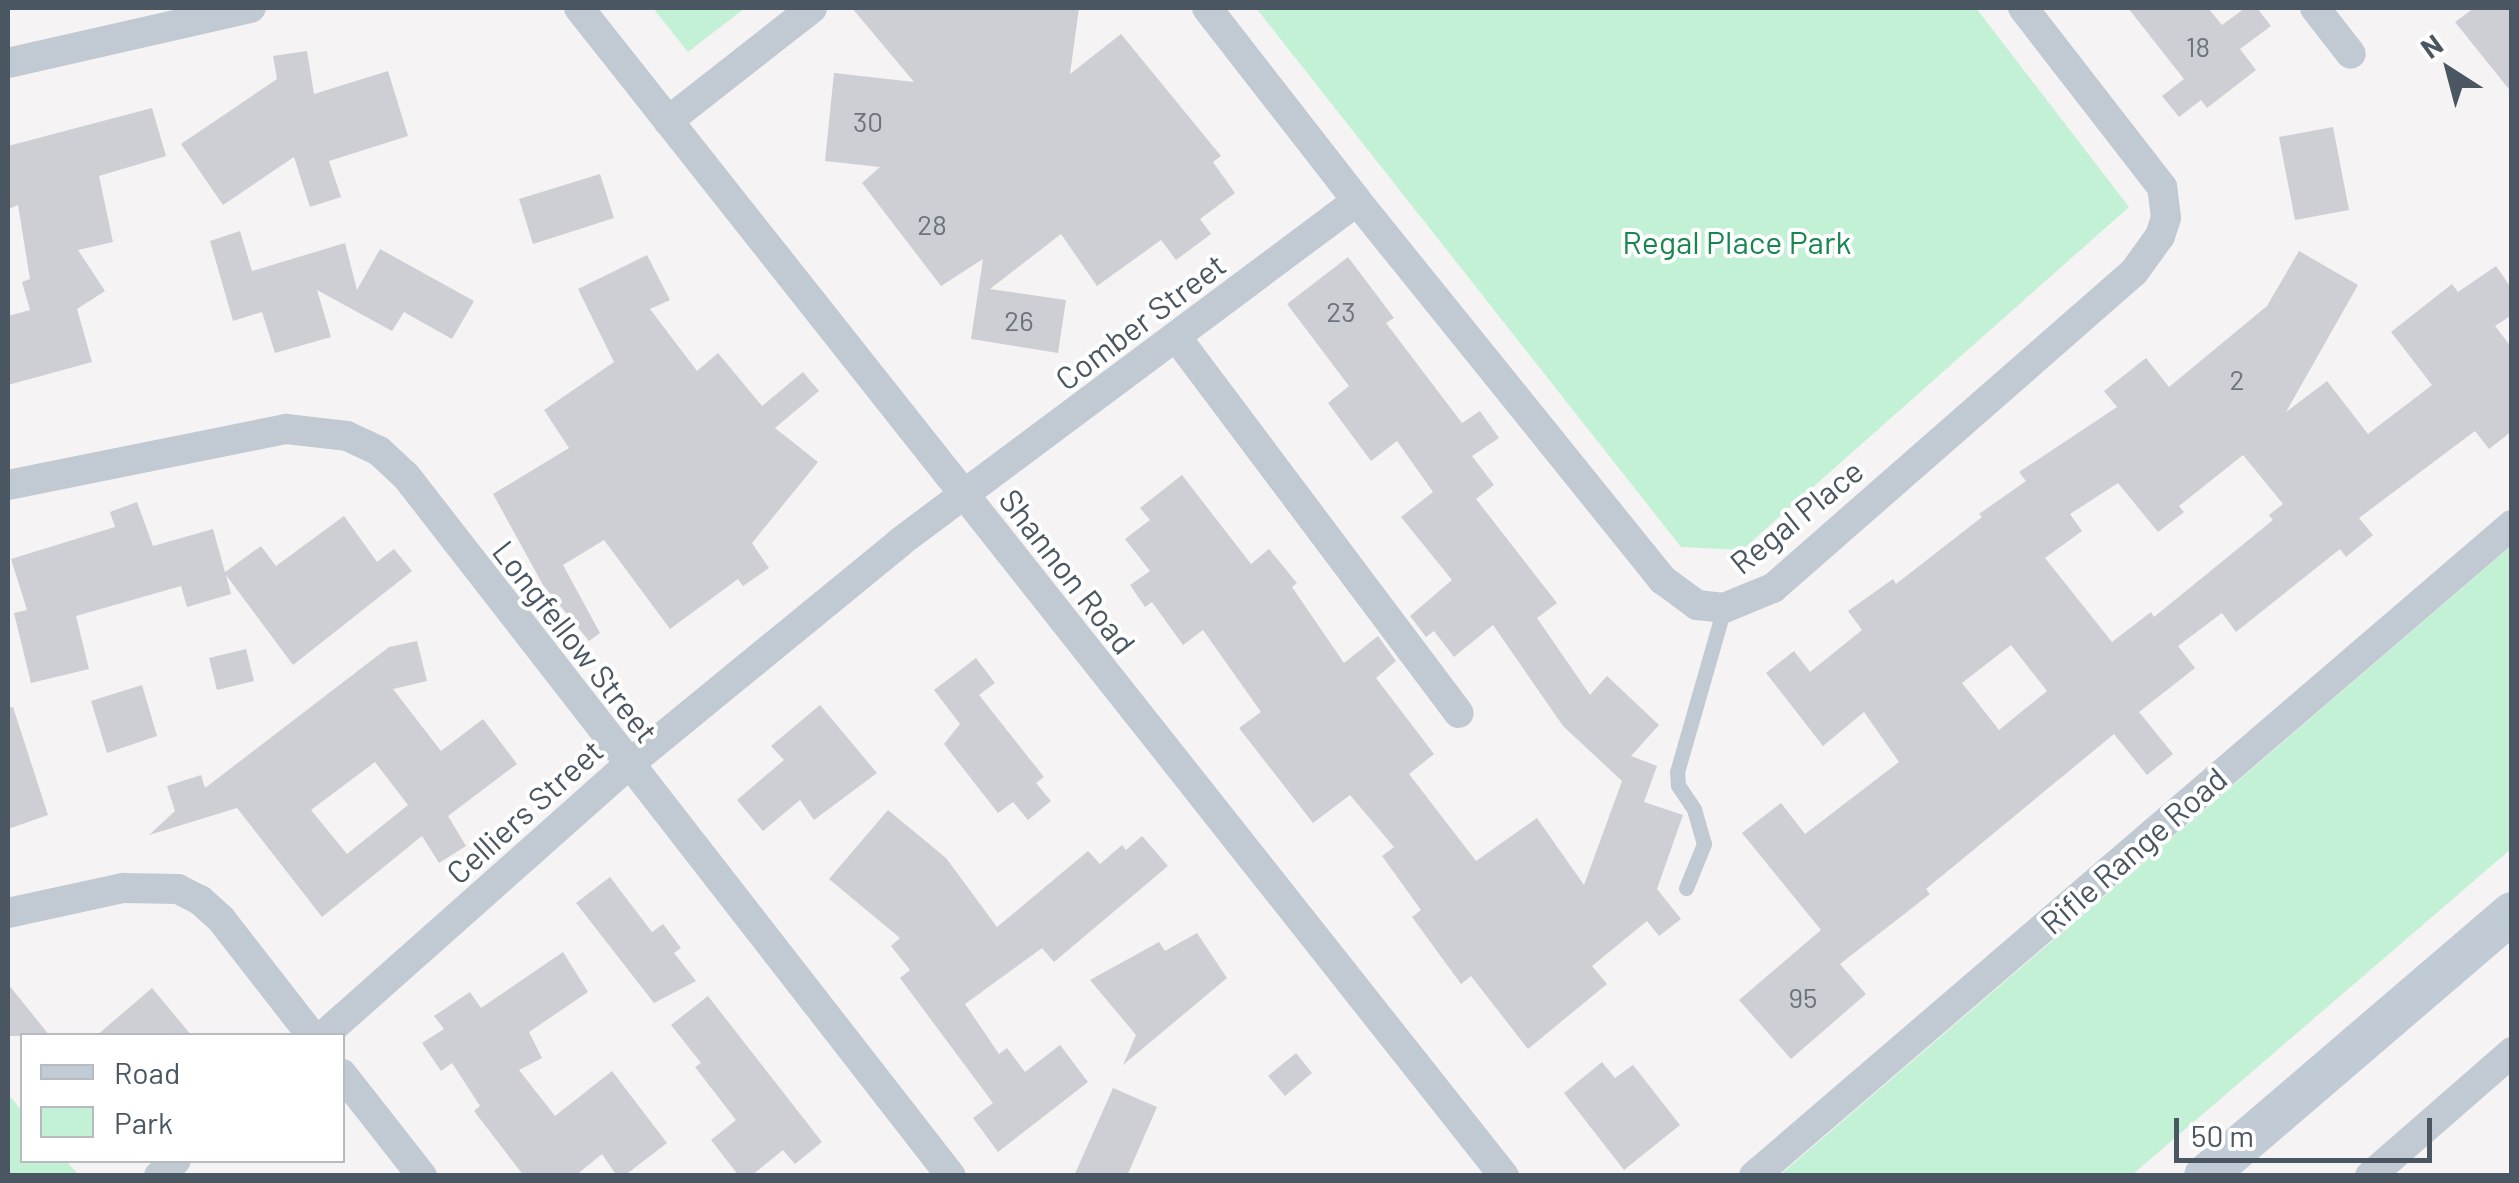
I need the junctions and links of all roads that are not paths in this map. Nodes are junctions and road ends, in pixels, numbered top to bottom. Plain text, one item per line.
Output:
1 (252, 8) edge
2 (579, 8) edge
3 (812, 8) edge
4 (1207, 8) edge
5 (2023, 8) edge
6 (2315, 8) edge
7 (2351, 54) dead end
8 (8, 62) edge
9 (668, 121) junction
10 (1356, 201) junction
11 (1176, 338) junction
12 (8, 485) edge
13 (962, 492) junction
14 (2512, 525) edge
15 (1724, 608) junction
16 (1459, 712) dead end
17 (628, 765) junction
18 (1686, 888) dead end
19 (8, 913) edge
20 (2512, 913) edge
21 (310, 1033) edge
22 (326, 1033) edge
23 (2512, 1052) edge
24 (345, 1078) edge
25 (422, 1176) edge
26 (951, 1176) edge
27 (1504, 1176) edge
28 (1754, 1176) edge
29 (2205, 1176) edge
30 (2370, 1176) edge

1 - 8 street
2 - 9 street, Shannon Road
3 - 9 street
4 - 10 street, Regal Place
5 - 15 street, Regal Place
6 - 7 street
9 - 13 street, Shannon Road
10 - 11 street, Comber Street
10 - 15 street, Regal Place
11 - 13 street, Comber Street
11 - 16 street
12 - 17 street, Longfellow Street
13 - 17 street, Celliers Street
13 - 27 street, Shannon Road
14 - 28 street, Rifle Range Road
15 - 18 lane
17 - 22 street, Celliers Street
17 - 26 street, Longfellow Street
19 - 21 street
20 - 29 main road
23 - 30 street
24 - 25 street

